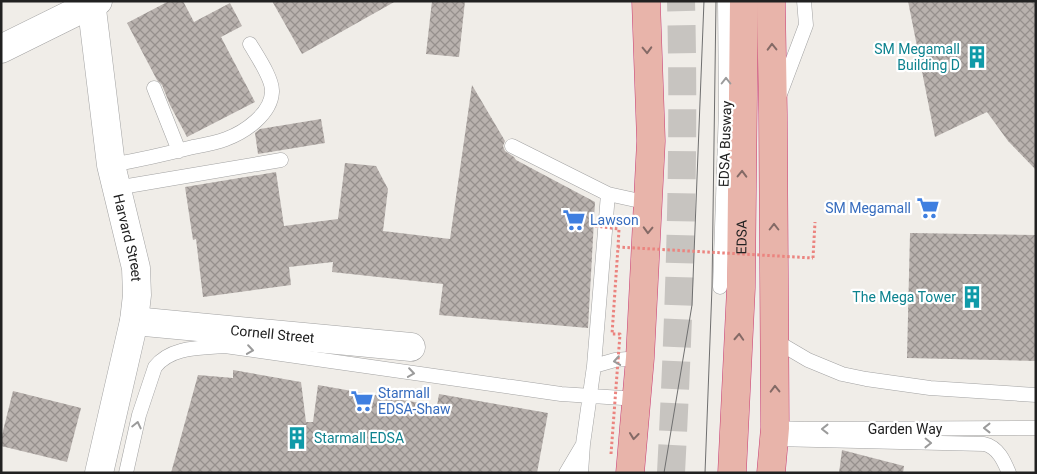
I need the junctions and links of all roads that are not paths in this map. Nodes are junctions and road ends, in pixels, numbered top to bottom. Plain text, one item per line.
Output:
1 (646, 1) edge
2 (725, 1) edge
3 (744, 1) edge
4 (771, 1) edge
5 (804, 1) edge
6 (94, 2) edge
7 (250, 44) dead end
8 (1, 49) edge
9 (154, 88) dead end
10 (773, 114) junction
11 (512, 146) dead end
12 (179, 151) junction
13 (281, 160) dead end
14 (114, 176) junction
15 (608, 194) junction
16 (649, 203) junction
17 (720, 287) dead end
18 (134, 321) junction
19 (774, 340) junction
20 (411, 347) dead end
21 (640, 358) junction
22 (594, 366) junction
23 (591, 395) junction
24 (1036, 395) edge
25 (638, 399) junction
26 (1036, 428) edge
27 (774, 434) junction
28 (583, 444) junction
29 (99, 473) edge
30 (126, 473) edge
31 (566, 473) edge
32 (581, 473) edge
33 (630, 473) edge
34 (732, 473) edge
35 (771, 473) edge
36 (1009, 473) edge

1 -> 16 highway
17 -> 2 lane, EDSA Busway
34 -> 3 highway, EDSA
10 -> 4 highway
5 - 10 lane
6 - 8 street
6 - 14 street, Harvard Street
7 - 12 lane
9 - 12 lane
19 -> 10 highway
11 - 15 lane
12 - 14 lane
13 - 14 lane
14 - 18 street, Harvard Street
15 - 16 lane
15 - 22 lane
16 -> 21 highway
18 - 20 street, Cornell Street
18 - 29 street, Harvard Street
19 - 24 lane
27 -> 19 highway
21 -> 22 lane
21 - 25 highway
22 - 23 lane
23 - 25 lane
23 - 28 lane
30 -> 23 lane
25 -> 33 highway
26 -> 27 lane, Garden Way
27 - 35 highway
27 -> 36 lane
28 - 31 lane
28 - 32 lane

